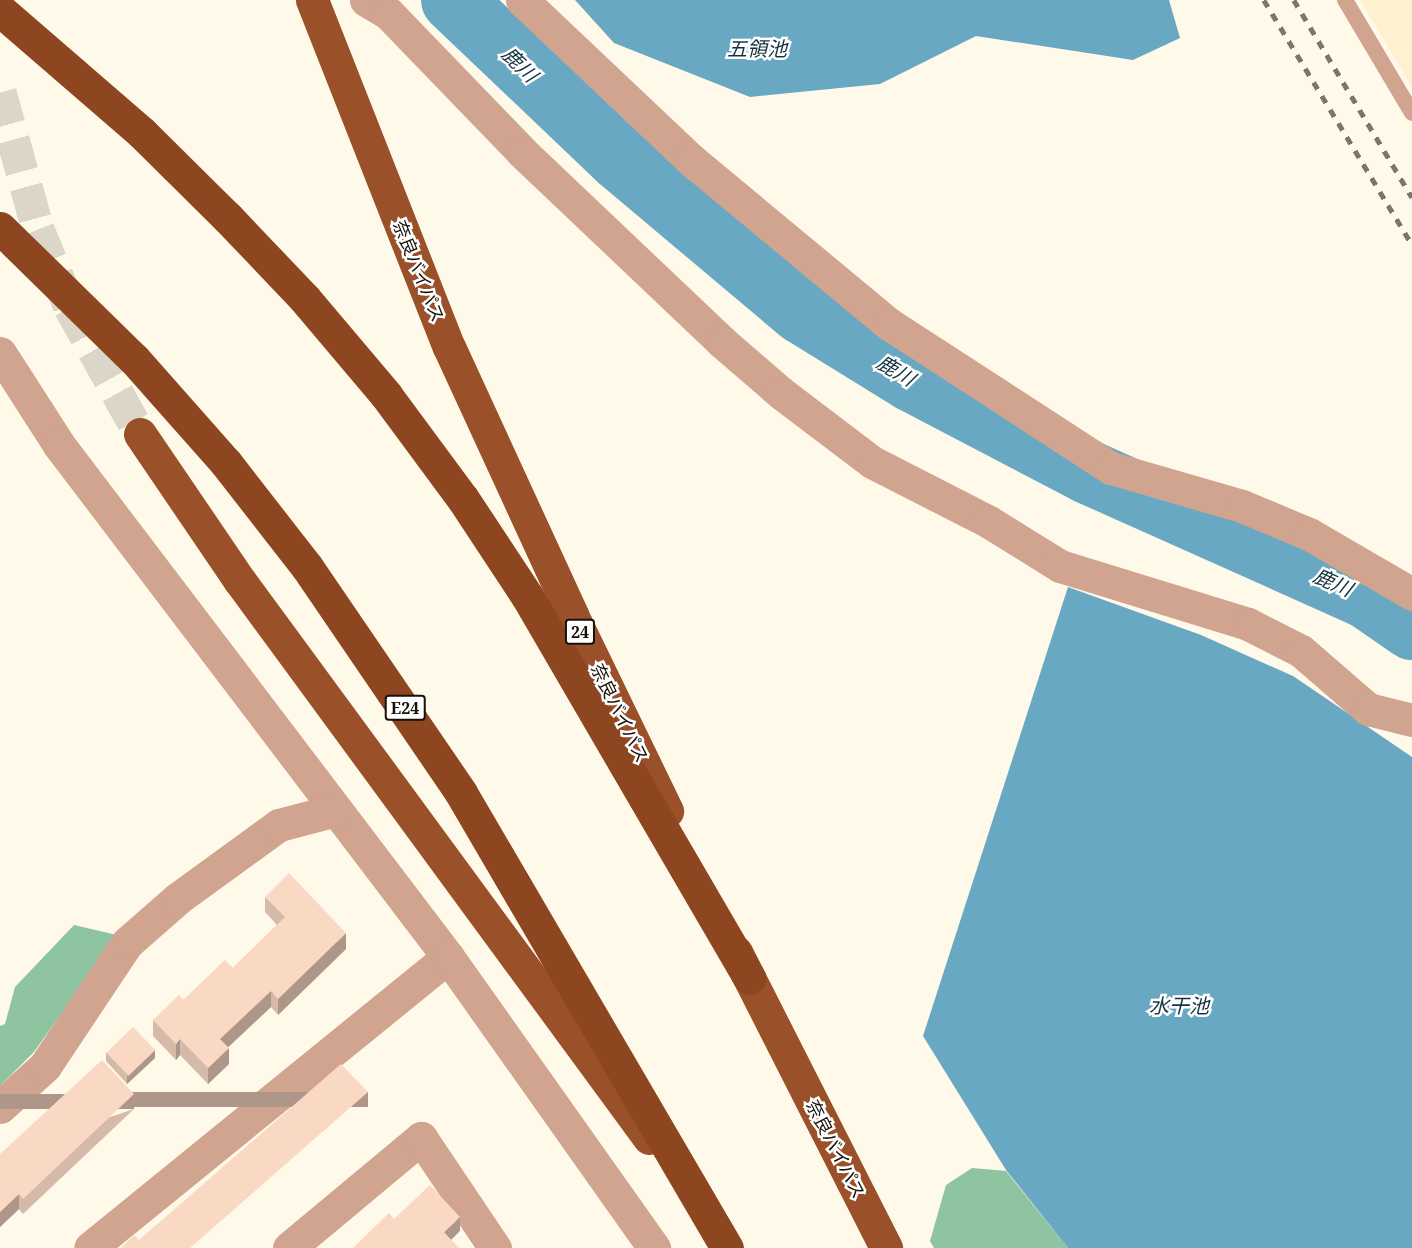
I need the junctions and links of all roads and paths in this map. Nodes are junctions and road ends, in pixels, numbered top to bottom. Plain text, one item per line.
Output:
1 (312, 0) edge
2 (366, 0) edge
3 (522, 0) edge
4 (1345, 0) edge
5 (0, 10) edge
6 (1412, 112) edge
7 (0, 228) edge
8 (0, 353) edge
9 (140, 434) tunnel mouth
10 (1412, 594) edge
11 (1412, 720) edge
12 (336, 810) junction
13 (448, 957) junction
14 (749, 978) junction
15 (0, 1107) edge
16 (90, 1248) edge
17 (289, 1248) edge
18 (495, 1248) edge
19 (654, 1248) edge
20 (726, 1248) edge
21 (886, 1248) edge

1 - 14 highway, 奈良バイパス / 24
2 - 11 street
3 - 10 street
4 - 6 lane
5 - 14 highway
7 - 20 highway, E24
8 - 12 street
9 - 20 highway
12 - 13 street
12 - 15 street
13 - 16 street
13 - 19 street
14 - 21 highway, 奈良バイパス / 24
17 - 18 street

